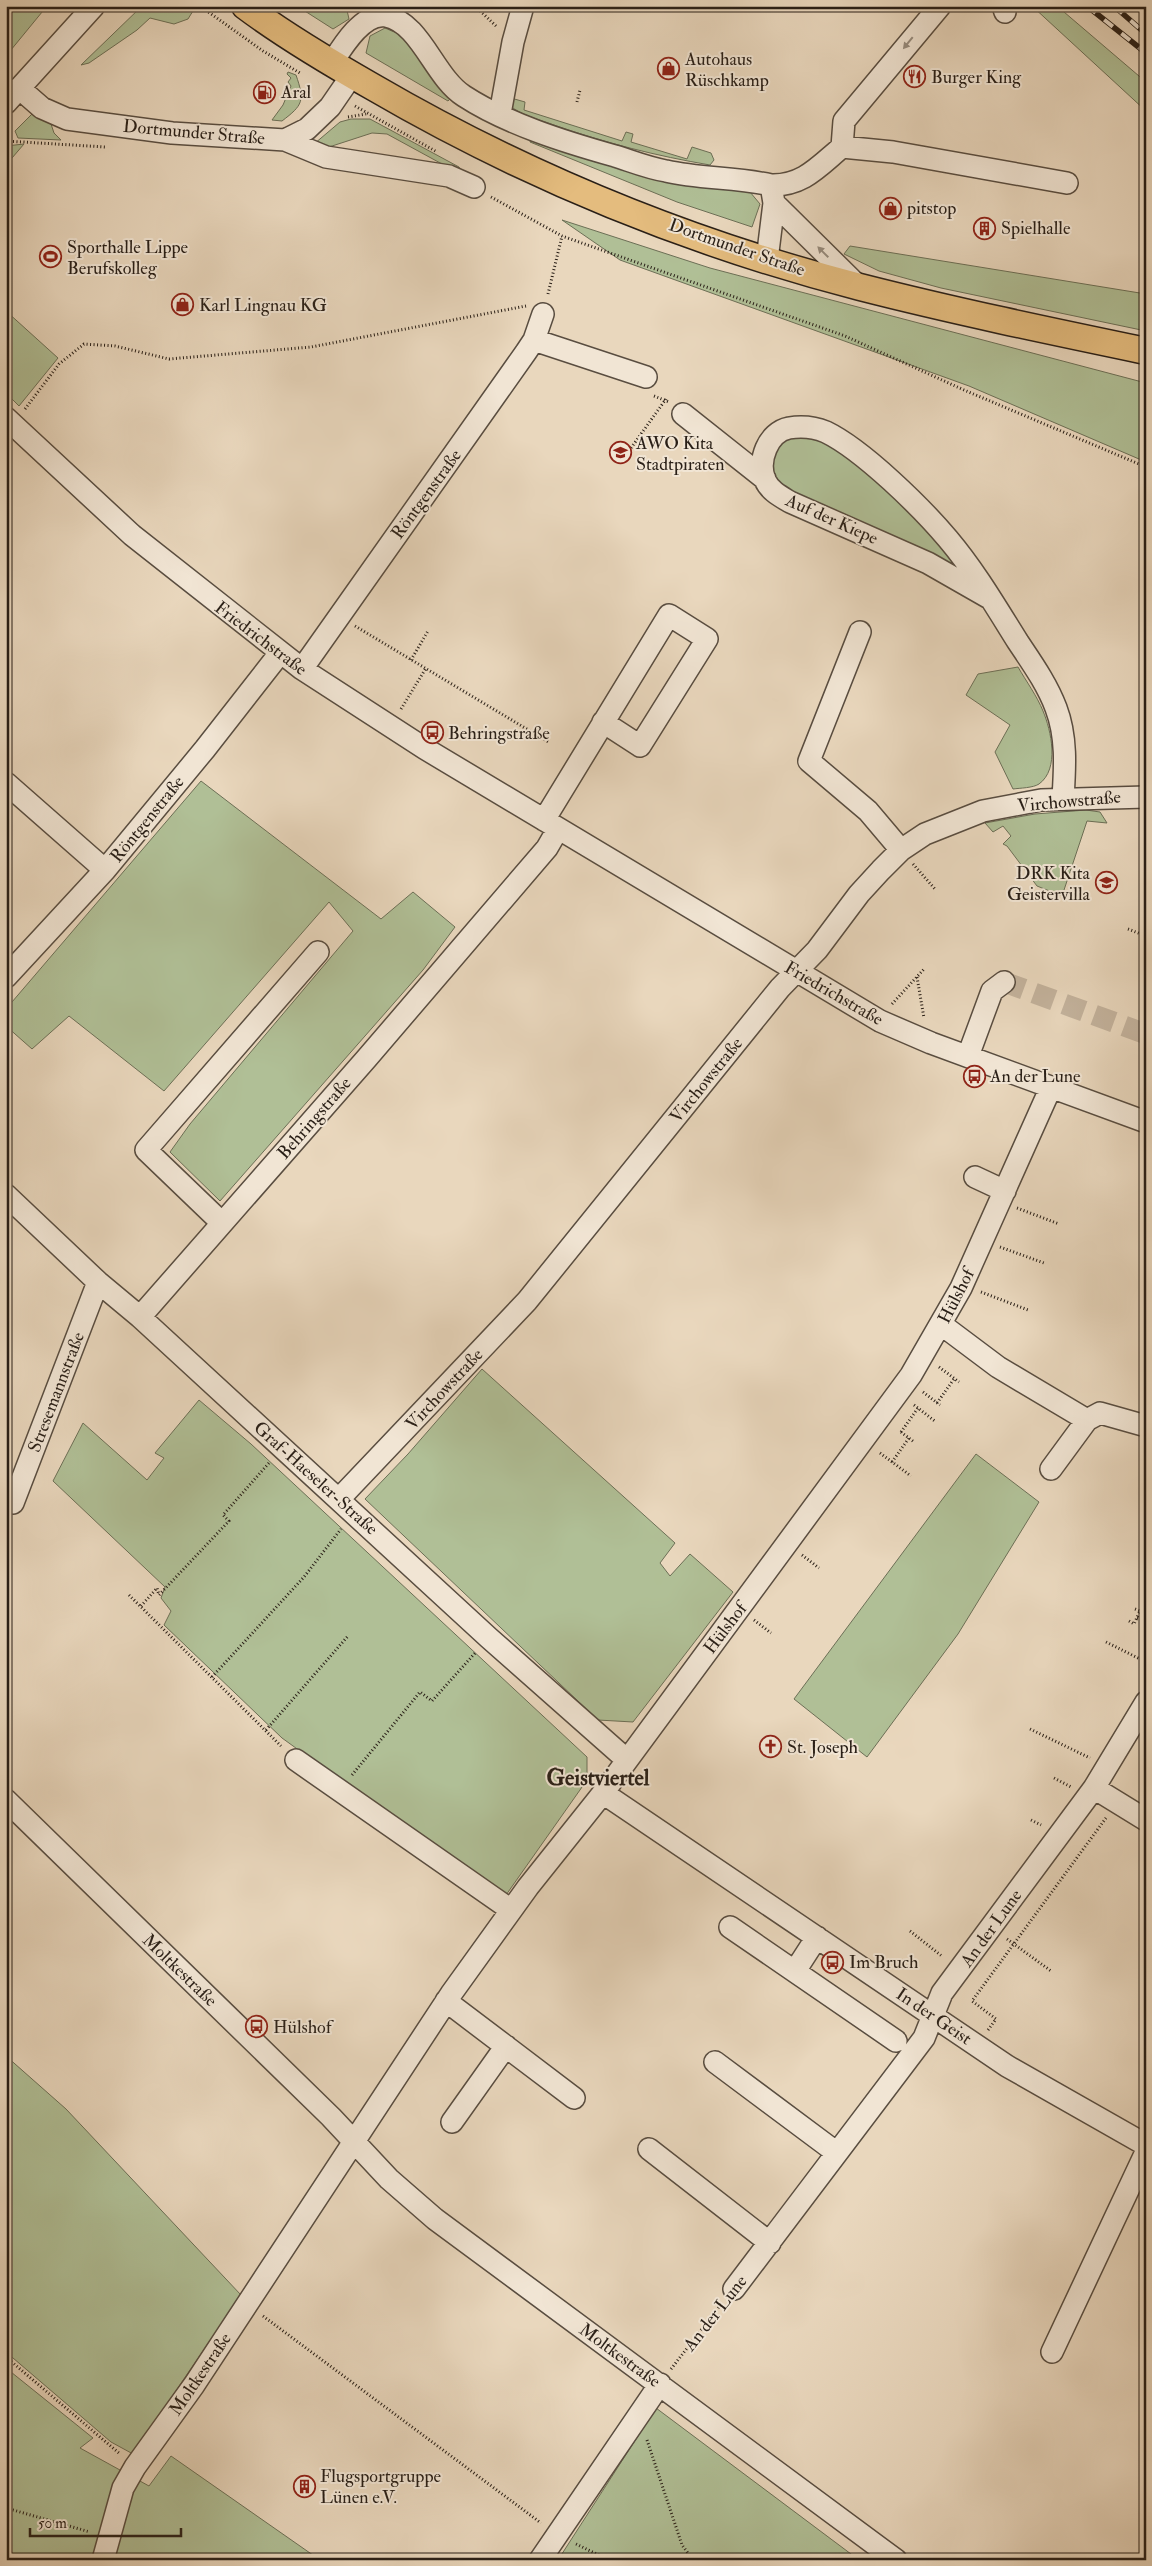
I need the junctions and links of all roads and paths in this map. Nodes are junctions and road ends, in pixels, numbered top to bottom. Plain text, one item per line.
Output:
1 (94, 6) edge
2 (244, 6) edge
3 (474, 6) edge
4 (523, 6) edge
5 (940, 6) edge
6 (366, 12) edge
7 (513, 42) junction
8 (342, 69) junction
9 (580, 90) dead end
10 (13, 96) edge
11 (577, 102) dead end
12 (367, 114) dead end
13 (500, 114) junction
14 (285, 140) junction
15 (6, 141) edge
16 (114, 147) dead end
17 (842, 147) junction
18 (441, 155) dead end
19 (1067, 183) dead end
20 (474, 187) joint
21 (772, 194) junction
22 (562, 236) junction
23 (767, 260) junction
24 (858, 286) junction
25 (543, 314) junction
26 (534, 340) junction
27 (1146, 351) edge
28 (646, 377) dead end
29 (666, 399) dead end
30 (683, 414) dead end
31 (9, 422) edge
32 (631, 448) dead end
33 (1146, 467) edge
34 (765, 479) junction
35 (991, 599) junction
36 (338, 616) junction
37 (428, 631) dead end
38 (860, 632) dead end
39 (280, 653) junction
40 (411, 660) junction
41 (426, 668) junction
42 (302, 669) junction
43 (603, 722) junction
44 (390, 727) junction
45 (550, 743) dead end
46 (6, 783) edge
47 (1146, 797) edge
48 (1063, 798) junction
49 (551, 825) junction
50 (904, 854) junction
51 (105, 870) junction
52 (935, 889) dead end
53 (1128, 929) dead end
54 (1146, 936) edge
55 (318, 952) dead end
56 (925, 968) dead end
57 (796, 972) junction
58 (6, 977) edge
59 (917, 977) junction
60 (1004, 982) dead end
61 (880, 1021) junction
62 (925, 1024) dead end
63 (968, 1056) junction
64 (1050, 1087) junction
65 (1146, 1122) edge
66 (975, 1177) dead end
67 (6, 1195) edge
68 (1011, 1199) junction
69 (222, 1223) junction
70 (1059, 1224) dead end
71 (999, 1247) dead end
72 (1044, 1263) dead end
73 (98, 1282) junction
74 (978, 1291) dead end
75 (1028, 1310) dead end
76 (140, 1317) junction
77 (942, 1325) junction
78 (936, 1366) dead end
79 (954, 1379) junction
80 (958, 1382) dead end
81 (920, 1390) dead end
82 (911, 1403) dead end
83 (918, 1408) junction
84 (1087, 1420) junction
85 (936, 1422) dead end
86 (1146, 1426) edge
87 (894, 1427) dead end
88 (901, 1432) junction
89 (909, 1438) junction
90 (914, 1442) dead end
91 (283, 1448) junction
92 (877, 1451) dead end
93 (892, 1462) junction
94 (1051, 1469) dead end
95 (911, 1476) dead end
96 (14, 1503) dead end
97 (347, 1506) junction
98 (800, 1554) dead end
99 (819, 1568) dead end
100 (130, 1595) dead end
101 (141, 1606) junction
102 (1136, 1609) dead end
103 (752, 1618) dead end
104 (1137, 1618) junction
105 (1129, 1621) dead end
106 (1146, 1621) edge
107 (772, 1633) dead end
108 (348, 1636) dead end
109 (489, 1638) junction
110 (1106, 1642) dead end
111 (1146, 1662) edge
112 (212, 1677) junction
113 (1146, 1702) edge
114 (1030, 1729) dead end
115 (266, 1730) junction
116 (296, 1760) joint
117 (627, 1760) junction
118 (1098, 1761) dead end
119 (1054, 1778) dead end
120 (1085, 1789) junction
121 (339, 1790) junction
122 (603, 1793) junction
123 (6, 1800) edge
124 (1117, 1802) junction
125 (1146, 1820) edge
126 (511, 1910) junction
127 (730, 1927) dead end
128 (910, 1931) dead end
129 (1002, 1936) dead end
130 (817, 1937) junction
131 (1014, 1944) junction
132 (951, 1962) dead end
133 (795, 1971) junction
134 (1050, 1971) dead end
135 (446, 2001) junction
136 (934, 2015) junction
137 (987, 2032) dead end
138 (896, 2040) dead end
139 (506, 2046) junction
140 (715, 2062) dead end
141 (574, 2098) dead end
142 (452, 2122) dead end
143 (353, 2141) junction
144 (1146, 2146) edge
145 (649, 2149) dead end
146 (1146, 2152) edge
147 (837, 2153) junction
148 (770, 2243) junction
149 (734, 2289) joint
150 (246, 2304) junction
151 (1052, 2352) dead end
152 (6, 2357) edge
153 (660, 2384) junction
154 (638, 2416) junction
155 (135, 2467) junction
156 (6, 2508) edge
157 (557, 2535) junction
158 (108, 2536) junction
159 (103, 2560) edge
160 (540, 2560) edge
161 (610, 2560) edge
162 (693, 2560) edge
163 (896, 2560) edge

1 - 10 street
2 - 8 main road, Dortmunder Straße
3 - 7 path
4 - 7 street
5 -> 17 street
6 - 8 street
6 - 13 street
7 - 13 street
8 - 14 street, Dortmunder Straße
8 - 23 main road, Dortmunder Straße
9 - 11 path
10 - 14 street, Dortmunder Straße
12 - 18 path
13 - 21 street
14 - 20 street
15 - 16 path
17 - 19 street
17 - 21 street
20 - 22 path
21 - 23 street
24 -> 21 street
22 - 25 path
22 - 33 path
23 - 24 main road, Dortmunder Straße
24 - 27 main road, Dortmunder Straße
25 - 26 street, Röntgenstraße
25 - 31 path
26 - 28 street
26 - 36 street, Röntgenstraße
29 - 32 path
30 - 34 street
31 - 39 street, Friedrichstraße
34 - 35 street, Auf der Kiepe
34 - 35 street, Auf der Kiepe
35 - 48 street, Auf der Kiepe
36 - 40 path
36 - 42 street, Röntgenstraße
37 - 40 path
38 - 50 street
39 - 42 street, Friedrichstraße
39 - 51 street, Röntgenstraße
40 - 41 path
41 - 44 path
41 - 45 path
42 - 44 street, Friedrichstraße
43 - 43 street
43 - 49 street
44 - 49 street, Friedrichstraße
46 - 51 street
47 - 48 street, Virchowstraße
48 - 50 street, Virchowstraße
49 - 57 street, Friedrichstraße
49 - 69 street, Behringstraße
50 - 52 path
50 - 57 street, Virchowstraße
51 - 58 street, Röntgenstraße
53 - 54 path
55 - 69 street
56 - 59 path
57 - 61 street, Friedrichstraße
57 - 97 street, Virchowstraße
59 - 61 path
59 - 62 path
60 - 63 street
61 - 63 street, Friedrichstraße
63 - 64 street, Friedrichstraße
64 - 65 street, Friedrichstraße
64 - 68 street, Hülshof
66 - 68 street
67 - 73 street, Graf-Haeseler-Straße
68 - 70 path
68 - 77 street, Hülshof
69 - 76 street, Behringstraße
71 - 72 path
73 - 76 street, Graf-Haeseler-Straße
73 - 96 street, Stresemannstraße
74 - 75 path
76 - 91 street, Graf-Haeseler-Straße
77 - 84 street
77 - 117 street, Hülshof
78 - 79 path
79 - 80 path
79 - 81 path
82 - 83 path
83 - 85 path
83 - 88 path
84 - 86 street
84 - 94 street
87 - 88 path
88 - 89 path
89 - 90 path
89 - 93 path
91 - 97 street, Graf-Haeseler-Straße
91 - 101 path
92 - 93 path
93 - 95 path
97 - 109 street, Graf-Haeseler-Straße
97 - 112 path
98 - 99 path
100 - 101 path
101 - 112 path
102 - 104 path
103 - 107 path
104 - 105 path
104 - 106 path
108 - 115 path
109 - 117 street, Graf-Haeseler-Straße
109 - 121 path
110 - 111 path
112 - 115 path
113 - 120 street, An der Lune
114 - 118 path
115 - 116 path
116 - 121 street
117 - 122 street, Hülshof
119 - 120 path
120 - 124 street
120 - 136 street, An der Lune
121 - 126 street
122 - 126 street, Hülshof
122 - 130 street, In der Geist
123 - 143 street, Moltkestraße
124 - 125 street
124 - 131 path
126 - 135 street, Hülshof
127 - 133 street
128 - 132 path
129 - 131 path
130 - 133 street
130 - 136 street, In der Geist
131 - 134 path
131 - 137 path
133 - 138 street
135 - 139 street
135 - 143 street, Hülshof
136 - 144 street, In der Geist
136 - 147 street, An der Lune
139 - 141 street
139 - 142 street
140 - 147 street
143 - 150 street, Moltkestraße
143 - 153 street, Moltkestraße
145 - 148 street
146 - 151 street
147 - 148 street, An der Lune
148 - 149 street, An der Lune
149 - 153 path, An der Lune
150 - 155 street, Moltkestraße
150 - 157 path
152 - 155 path
153 - 154 street
153 - 163 street, Moltkestraße
154 - 157 street
154 - 162 path
155 - 158 street, Moltkestraße
156 - 158 path
157 - 160 street
157 - 161 path
158 - 159 street, Moltkestraße

